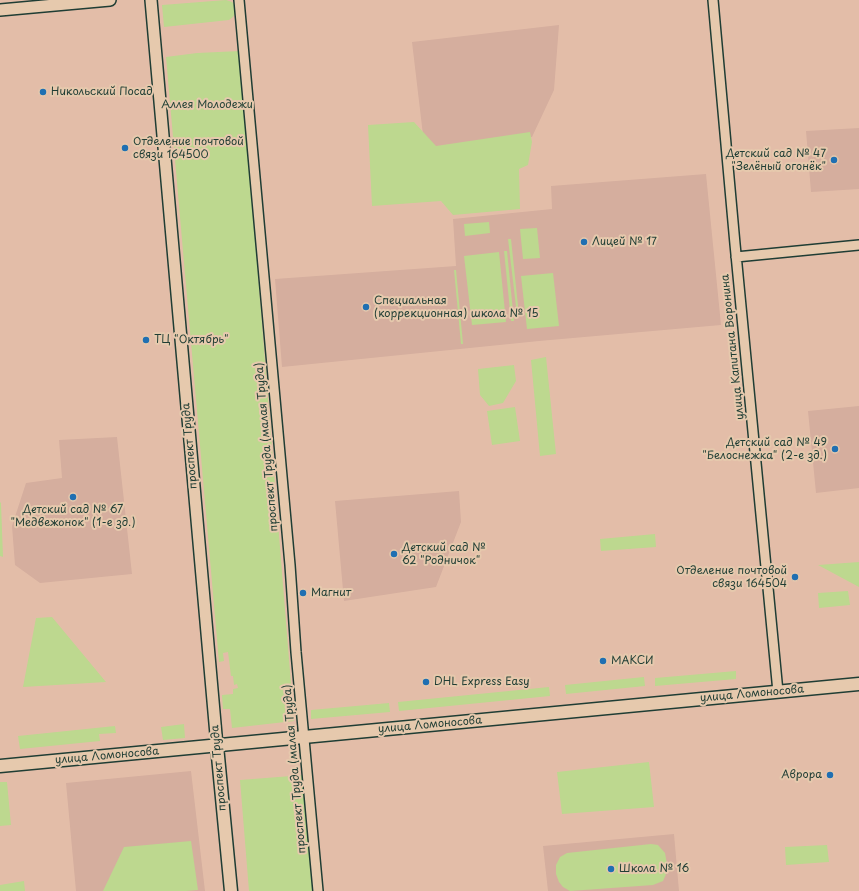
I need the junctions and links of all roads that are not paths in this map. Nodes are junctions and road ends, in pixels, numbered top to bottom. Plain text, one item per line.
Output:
1 (110, 0) edge
2 (151, 0) edge
3 (239, 0) edge
4 (713, 0) edge
5 (0, 10) edge
6 (859, 244) edge
7 (736, 258) junction
8 (859, 684) edge
9 (778, 692) junction
10 (305, 738) junction
11 (217, 746) junction
12 (0, 766) edge
13 (231, 891) edge
14 (318, 891) edge

1 - 5 street
2 - 11 street, проспект Труда
3 - 10 street, проспект Труда (малая Труда)
4 - 7 street, улица Капитана Воронина
6 - 7 street
7 - 9 street, улица Капитана Воронина
8 - 9 main road, улица Ломоносова
9 - 10 main road, улица Ломоносова
10 - 11 main road, улица Ломоносова
10 - 14 street, проспект Труда (малая Труда)
11 - 12 main road, улица Ломоносова
11 - 13 main road, проспект Труда

